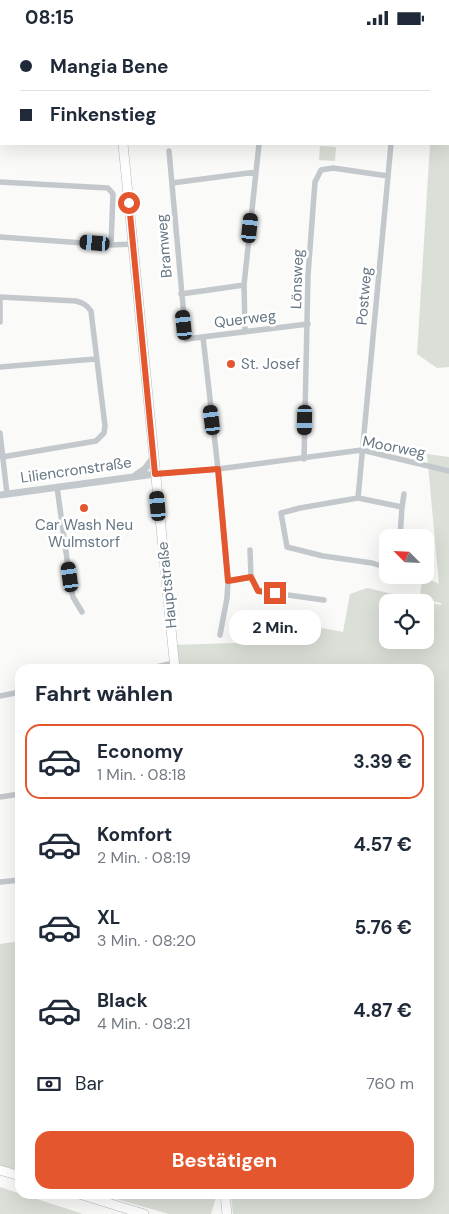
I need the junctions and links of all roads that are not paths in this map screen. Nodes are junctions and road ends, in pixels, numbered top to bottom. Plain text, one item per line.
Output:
1 (123, 145) edge
2 (259, 145) edge
3 (391, 145) edge
4 (169, 151) dead end
5 (256, 172) junction
6 (388, 176) junction
7 (0, 182) edge
8 (172, 183) junction
9 (0, 237) edge
10 (133, 244) junction
11 (111, 245) junction
12 (244, 285) junction
13 (181, 294) junction
14 (0, 297) edge
15 (0, 322) edge
16 (308, 324) junction
17 (245, 332) junction
18 (203, 337) junction
19 (186, 339) joint
20 (96, 359) junction
21 (0, 367) edge
22 (0, 433) edge
23 (362, 450) junction
24 (2, 457) junction
25 (154, 458) junction
26 (304, 459) junction
27 (218, 469) junction
28 (449, 471) edge
29 (155, 474) junction
30 (136, 475) junction
31 (57, 487) junction
32 (3, 494) edge
33 (404, 494) dead end
34 (358, 498) junction
35 (402, 507) junction
36 (401, 529) edge
37 (250, 550) dead end
38 (379, 566) edge
39 (251, 577) junction
40 (228, 581) junction
41 (324, 600) dead end
42 (82, 612) dead end
43 (220, 635) dead end
44 (175, 664) edge
45 (15, 693) edge
46 (0, 696) edge
47 (15, 795) edge
48 (0, 797) edge
49 (15, 880) edge
50 (0, 882) edge
51 (0, 1170) edge
52 (15, 1174) edge
53 (95, 1199) edge
54 (225, 1199) edge
55 (226, 1212) edge
56 (144, 1214) edge

1 - 10 main road, Hauptstraße
2 - 5 street
3 - 6 street, Postweg
4 - 8 street, Bramweg
5 - 8 street
5 - 12 street
6 - 16 street, Lönsweg
6 - 23 street, Postweg
7 - 11 street
8 - 13 street, Bramweg
9 - 11 street
10 - 11 street
10 - 25 main road, Hauptstraße
12 - 13 street
12 - 17 street
13 - 19 street, Bramweg
14 - 15 street
14 - 20 street
16 - 17 street, Querweg
16 - 26 street, Lönsweg
17 - 18 street, Querweg
18 - 19 street, Querweg
18 - 27 street
20 - 21 street
20 - 24 street
22 - 24 street
23 - 26 street, Moorweg
23 - 28 street, Moorweg
23 - 34 street, Postweg
24 - 32 street
25 - 29 main road, Hauptstraße
25 - 30 street
26 - 27 street, Moorweg
27 - 29 street, Moorweg
27 - 40 street
29 - 30 street, Liliencronstraße
29 - 44 main road, Hauptstraße
30 - 31 street, Liliencronstraße
31 - 32 street, Liliencronstraße
31 - 42 street
33 - 35 street
34 - 35 street
34 - 38 street
35 - 36 street
37 - 39 street
39 - 40 street
39 - 41 street
40 - 43 street
45 - 46 street
47 - 48 street
49 - 50 street
51 - 52 main road
53 - 56 main road
54 - 55 main road

